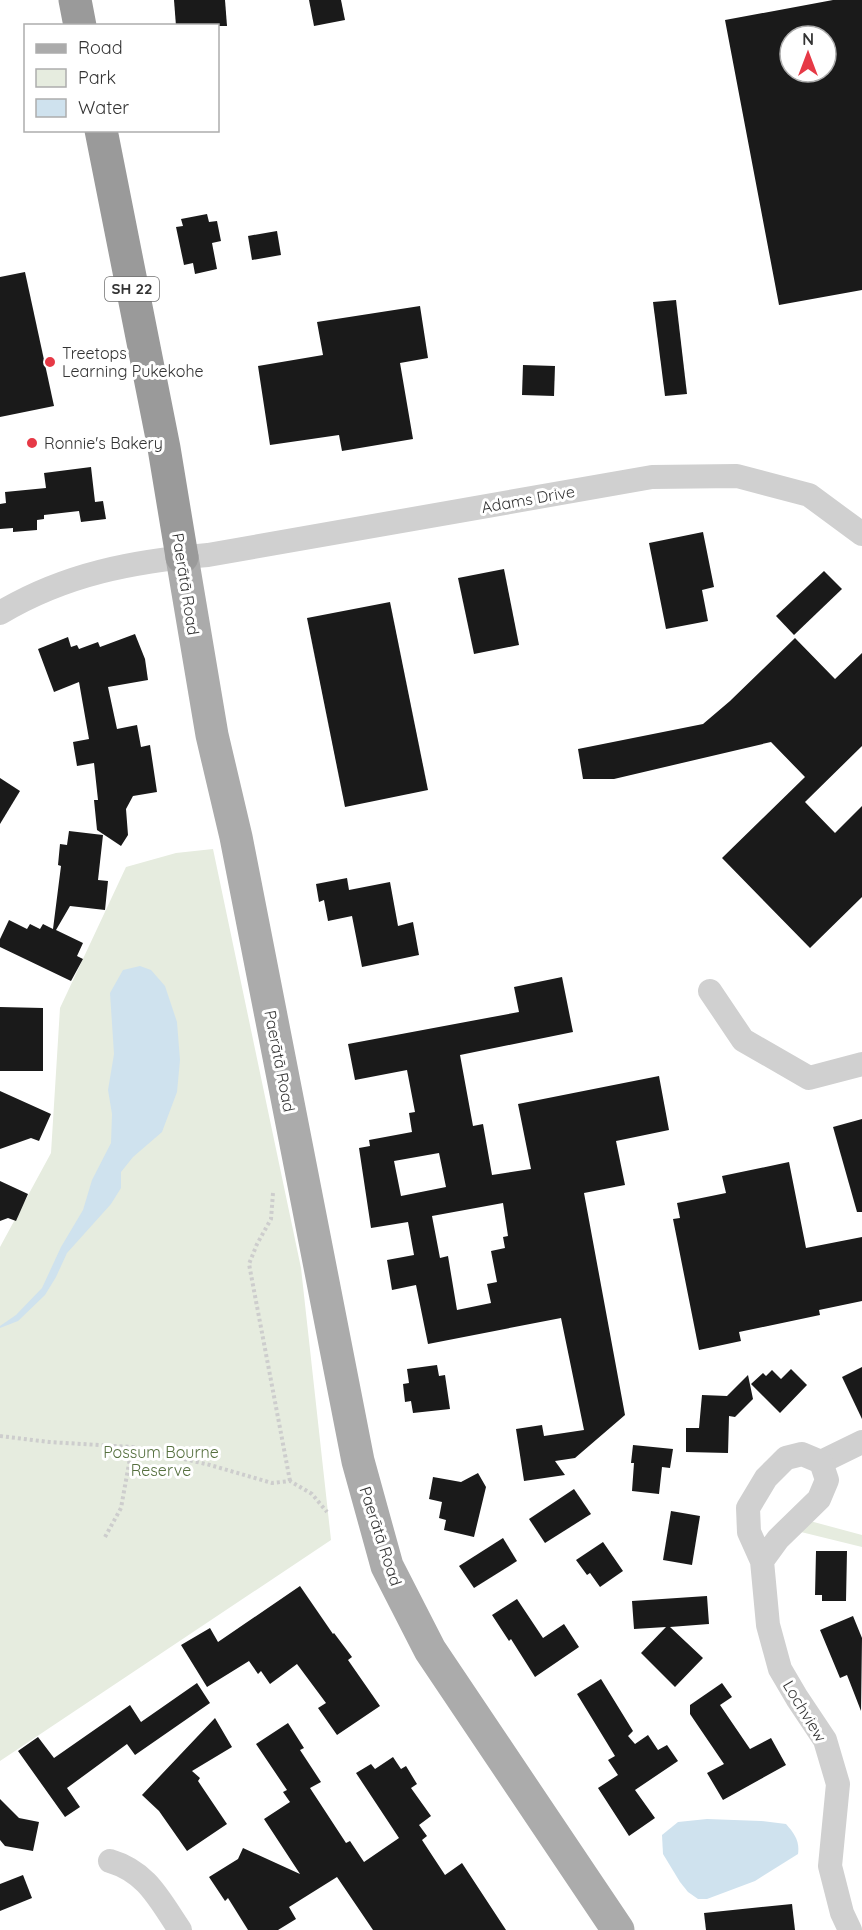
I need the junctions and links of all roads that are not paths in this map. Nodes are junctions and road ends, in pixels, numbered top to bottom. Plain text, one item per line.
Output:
1 (75, 0) edge
2 (80, 24) edge
3 (101, 132) edge
4 (862, 534) edge
5 (182, 557) junction
6 (0, 613) edge
7 (710, 991) dead end
8 (862, 1064) edge
9 (862, 1442) edge
10 (821, 1462) junction
11 (762, 1561) junction
12 (110, 1862) dead end
13 (180, 1930) edge
14 (618, 1930) edge
15 (850, 1930) edge

1 - 2 highway
3 - 5 highway, Paerātā Road / SH 22
4 - 5 street, Adams Drive
5 - 6 street, Adams Drive
5 - 14 main road, Paerātā Road / SH 22
7 - 8 street
9 - 10 street
10 - 11 street
10 - 11 street, Lochview
11 - 15 street, Lochview
12 - 13 street

